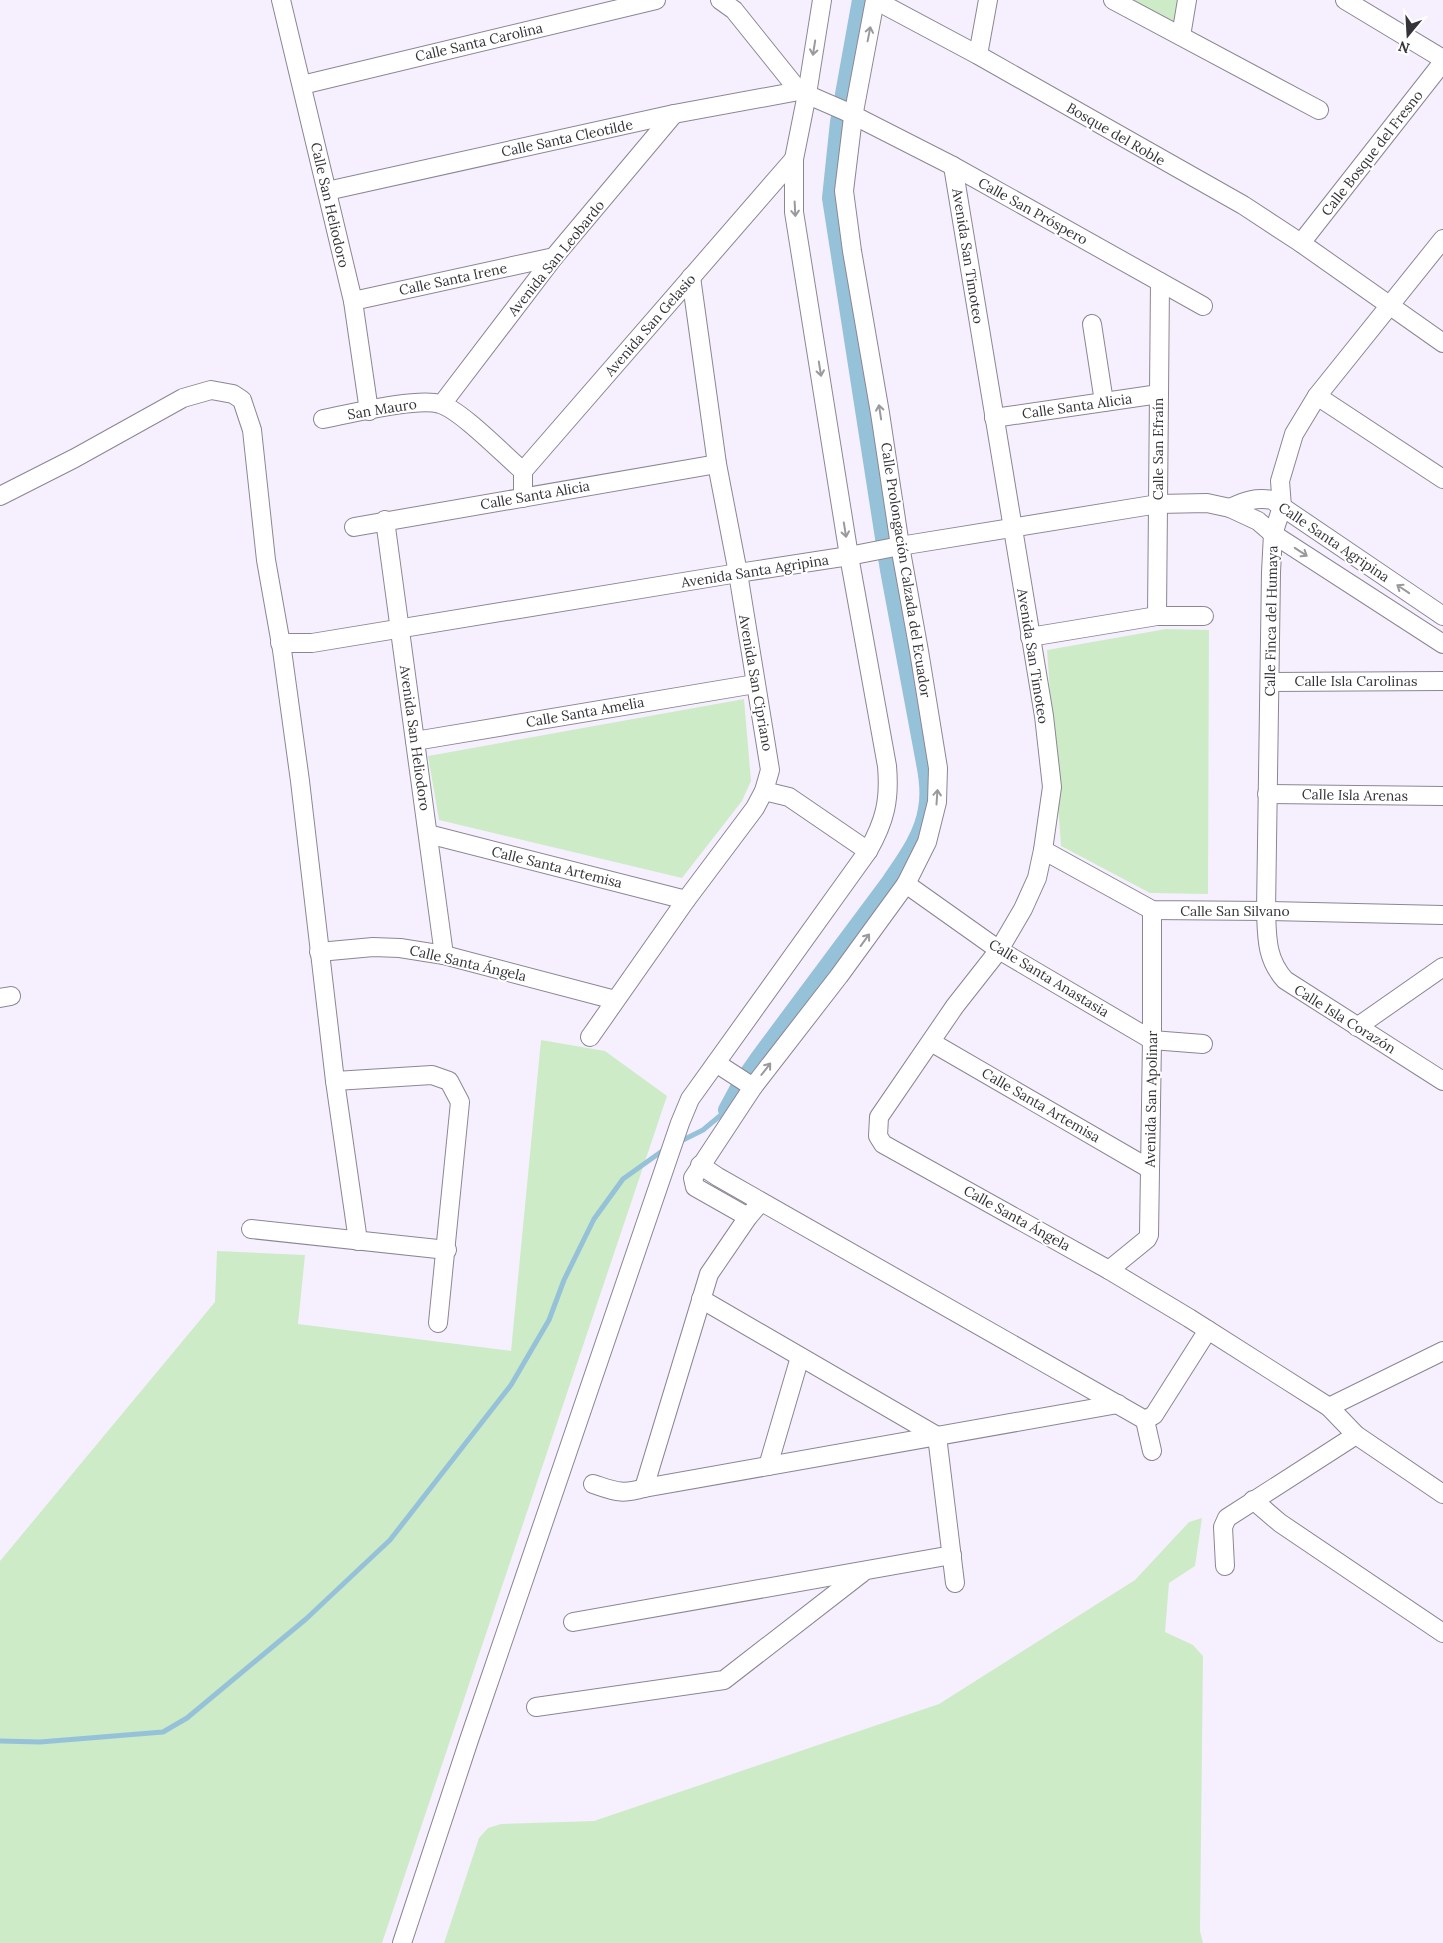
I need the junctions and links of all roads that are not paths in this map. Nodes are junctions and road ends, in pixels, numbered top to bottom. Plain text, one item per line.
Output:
1 (281, 0) edge
2 (656, 0) edge
3 (720, 0) edge
4 (822, 0) edge
5 (875, 0) edge
6 (988, 0) edge
7 (1113, 0) edge
8 (1187, 0) edge
9 (1345, 0) edge
10 (1180, 36) junction
11 (978, 55) junction
12 (1443, 60) edge
13 (302, 84) junction
14 (809, 96) junction
15 (1319, 110) dead end
16 (674, 114) junction
17 (849, 114) junction
18 (794, 159) junction
19 (953, 166) junction
20 (327, 190) junction
21 (1443, 239) edge
22 (1301, 243) junction
23 (554, 257) junction
24 (691, 278) junction
25 (1160, 282) junction
26 (353, 300) junction
27 (1389, 305) junction
28 (1203, 306) dead end
29 (1092, 324) dead end
30 (1443, 343) edge
31 (1159, 394) junction
32 (1317, 396) junction
33 (1104, 402) junction
34 (442, 404) junction
35 (369, 411) junction
36 (994, 418) junction
37 (323, 419) dead end
38 (717, 464) junction
39 (523, 471) junction
40 (1443, 478) edge
41 (1280, 481) junction
42 (0, 496) edge
43 (523, 498) junction
44 (1261, 498) junction
45 (1158, 504) junction
46 (1282, 507) junction
47 (1230, 508) junction
48 (385, 520) junction
49 (354, 527) dead end
50 (1012, 527) junction
51 (1273, 534) junction
52 (895, 547) junction
53 (857, 555) junction
54 (738, 573) junction
55 (1156, 616) junction
56 (1204, 616) dead end
57 (1443, 616) edge
58 (400, 628) junction
59 (1030, 637) junction
60 (280, 643) junction
61 (1443, 644) edge
62 (1443, 680) edge
63 (1270, 682) junction
64 (755, 684) junction
65 (415, 741) junction
66 (764, 791) junction
67 (1267, 794) junction
68 (1443, 796) edge
69 (428, 834) junction
70 (1043, 850) junction
71 (868, 851) junction
72 (906, 884) junction
73 (686, 900) junction
74 (1152, 910) junction
75 (1266, 911) junction
76 (1443, 915) edge
77 (1000, 950) junction
78 (319, 952) junction
79 (444, 955) junction
80 (1443, 967) edge
81 (615, 1000) junction
82 (1357, 1027) junction
83 (590, 1037) dead end
84 (1152, 1040) junction
85 (931, 1042) junction
86 (1203, 1044) dead end
87 (716, 1063) junction
88 (335, 1081) junction
89 (1443, 1081) edge
90 (753, 1087) junction
91 (888, 1103) joint
92 (700, 1165) junction
93 (1150, 1169) junction
94 (761, 1202) junction
95 (748, 1217) junction
96 (251, 1229) dead end
97 (358, 1241) junction
98 (447, 1250) junction
99 (1109, 1270) junction
100 (701, 1300) junction
101 (438, 1323) dead end
102 (1208, 1330) junction
103 (1440, 1356) edge
104 (800, 1357) junction
105 (1118, 1404) junction
106 (1329, 1407) junction
107 (1145, 1420) junction
108 (1356, 1435) junction
109 (937, 1436) junction
110 (1152, 1451) dead end
111 (768, 1466) junction
112 (593, 1484) dead end
113 (644, 1488) junction
114 (1443, 1494) edge
115 (1253, 1500) junction
116 (952, 1555) junction
117 (1225, 1566) dead end
118 (864, 1571) junction
119 (955, 1583) dead end
120 (572, 1622) dead end
121 (1443, 1632) edge
122 (536, 1707) dead end
123 (402, 1943) edge

1 - 13 street, Calle San Heliodoro
2 - 13 street, Calle Santa Carolina
3 - 14 street
4 -> 14 street
5 - 11 street, Bosque del Roble
17 -> 5 street, Calle Prolongación Calzada del Ecuador
6 - 11 street
7 - 10 street
8 - 10 street
9 - 12 street
10 - 15 street
11 - 22 street, Bosque del Roble
12 - 22 street, Calle Bosque del Fresno
13 - 20 street, Calle San Heliodoro
14 - 16 street, Calle Santa Cleotilde
14 - 17 street, Calle San Próspero
14 - 18 street
16 - 20 street, Calle Santa Cleotilde
16 - 23 street, Avenida San Leobardo
17 - 19 street, Calle San Próspero
52 -> 17 street, Calle Prolongación Calzada del Ecuador
18 - 24 street, Avenida San Gelasio
18 -> 53 street
19 - 25 street, Calle San Próspero
19 - 36 street, Avenida San Timoteo
20 - 26 street, Calle San Heliodoro
21 - 27 street, Calle Finca del Humaya
22 - 27 street, Bosque del Roble
23 - 26 street, Calle Santa Irene
23 - 34 street, Avenida San Leobardo
24 - 38 street, Avenida San Cipriano
24 - 39 street, Avenida San Gelasio
25 - 28 street, Calle San Próspero
25 - 31 street, Calle San Efraín
26 - 35 street, Calle San Heliodoro
27 - 30 street, Bosque del Roble
27 - 32 street, Calle Finca del Humaya
29 - 33 street
31 - 33 street, Calle Santa Alicia
31 - 45 street, Calle San Efraín
32 - 40 street
32 - 41 street, Calle Finca del Humaya
33 - 36 street, Calle Santa Alicia
34 - 35 street, San Mauro
34 - 39 street
35 - 37 street, San Mauro
36 - 50 street, Avenida San Timoteo
38 - 43 street, Calle Santa Alicia
38 - 54 street, Avenida San Cipriano
39 - 43 street
41 - 44 street
41 - 46 street, Calle Finca del Humaya
42 - 60 street
43 - 48 street, Calle Santa Alicia
44 - 46 street, Calle Santa Agripina
44 - 47 street, Calle Santa Agripina
45 - 47 street, Avenida Santa Agripina
45 - 50 street, Avenida Santa Agripina
45 - 55 street, Calle San Efraín
46 - 51 street, Calle Finca del Humaya
57 -> 46 street, Calle Santa Agripina
47 - 51 street, Calle Santa Agripina
48 - 49 street, Calle Santa Alicia
48 - 58 street, Avenida San Heliodoro
50 - 52 street, Avenida Santa Agripina
50 - 59 street, Avenida San Timoteo
51 -> 61 street, Calle Santa Agripina
51 - 63 street, Calle Finca del Humaya
52 - 53 street, Avenida Santa Agripina
72 -> 52 street, Calle Prolongación Calzada del Ecuador
53 - 54 street, Avenida Santa Agripina
53 - 71 street
54 - 58 street, Avenida Santa Agripina
54 - 64 street, Avenida San Cipriano
55 - 56 street
55 - 59 street
58 - 60 street, Avenida Santa Agripina
58 - 65 street, Avenida San Heliodoro
59 - 70 street, Avenida San Timoteo
60 - 78 street
62 - 63 street, Calle Isla Carolinas
63 - 67 street, Calle Finca del Humaya
64 - 65 street, Calle Santa Amelia
64 - 66 street, Avenida San Cipriano
65 - 69 street, Avenida San Heliodoro
66 - 71 street
66 - 73 street, Avenida San Cipriano
67 - 68 street, Calle Isla Arenas
67 - 75 street, Calle Finca del Humaya
69 - 73 street, Calle Santa Artemisa
69 - 79 street, Avenida San Heliodoro
70 - 74 street, Calle San Silvano
70 - 77 street, Avenida San Timoteo
71 - 87 street
72 - 77 street, Calle Santa Anastasia
90 -> 72 street, Calle Prolongación Calzada del Ecuador
73 - 81 street, Avenida San Cipriano
74 - 75 street, Calle San Silvano
74 - 84 street, Avenida San Apolinar
75 - 76 street, Calle San Silvano
75 - 82 street, Calle Isla Corazón
77 - 84 street, Calle Santa Anastasia
77 - 85 street, Avenida San Timoteo
78 - 79 street, Calle Santa Ángela
78 - 88 street
79 - 81 street, Calle Santa Ángela
80 - 82 street
81 - 83 street, Avenida San Cipriano
82 - 89 street, Calle Isla Corazón
84 - 86 street, Calle Santa Anastasia
84 - 93 street, Avenida San Apolinar
85 - 91 street, Avenida San Timoteo
85 - 93 street, Calle Santa Artemisa
87 - 90 street
87 - 123 street
88 - 97 street
88 - 98 street
90 - 92 street, Calle Prolongación Calzada del Ecuador
91 - 99 street, Calle Santa Ángela
92 - 94 street
92 - 95 street
93 - 99 street, Avenida San Apolinar
94 - 95 street
94 - 105 street
95 - 100 street
96 - 97 street
97 - 98 street
98 - 101 street
99 - 102 street, Calle Santa Ángela
100 - 104 street
100 - 113 street
102 - 106 street, Calle Santa Ángela
102 - 107 street
103 - 106 street
104 - 109 street
104 - 111 street
105 - 107 street
105 - 109 street
106 - 108 street, Calle Santa Ángela
107 - 110 street
108 - 114 street, Calle Santa Ángela
108 - 115 street
109 - 111 street
109 - 116 street
111 - 113 street
112 - 113 street
115 - 117 street
115 - 121 street
116 - 118 street
116 - 119 street
118 - 120 street
118 - 122 street

